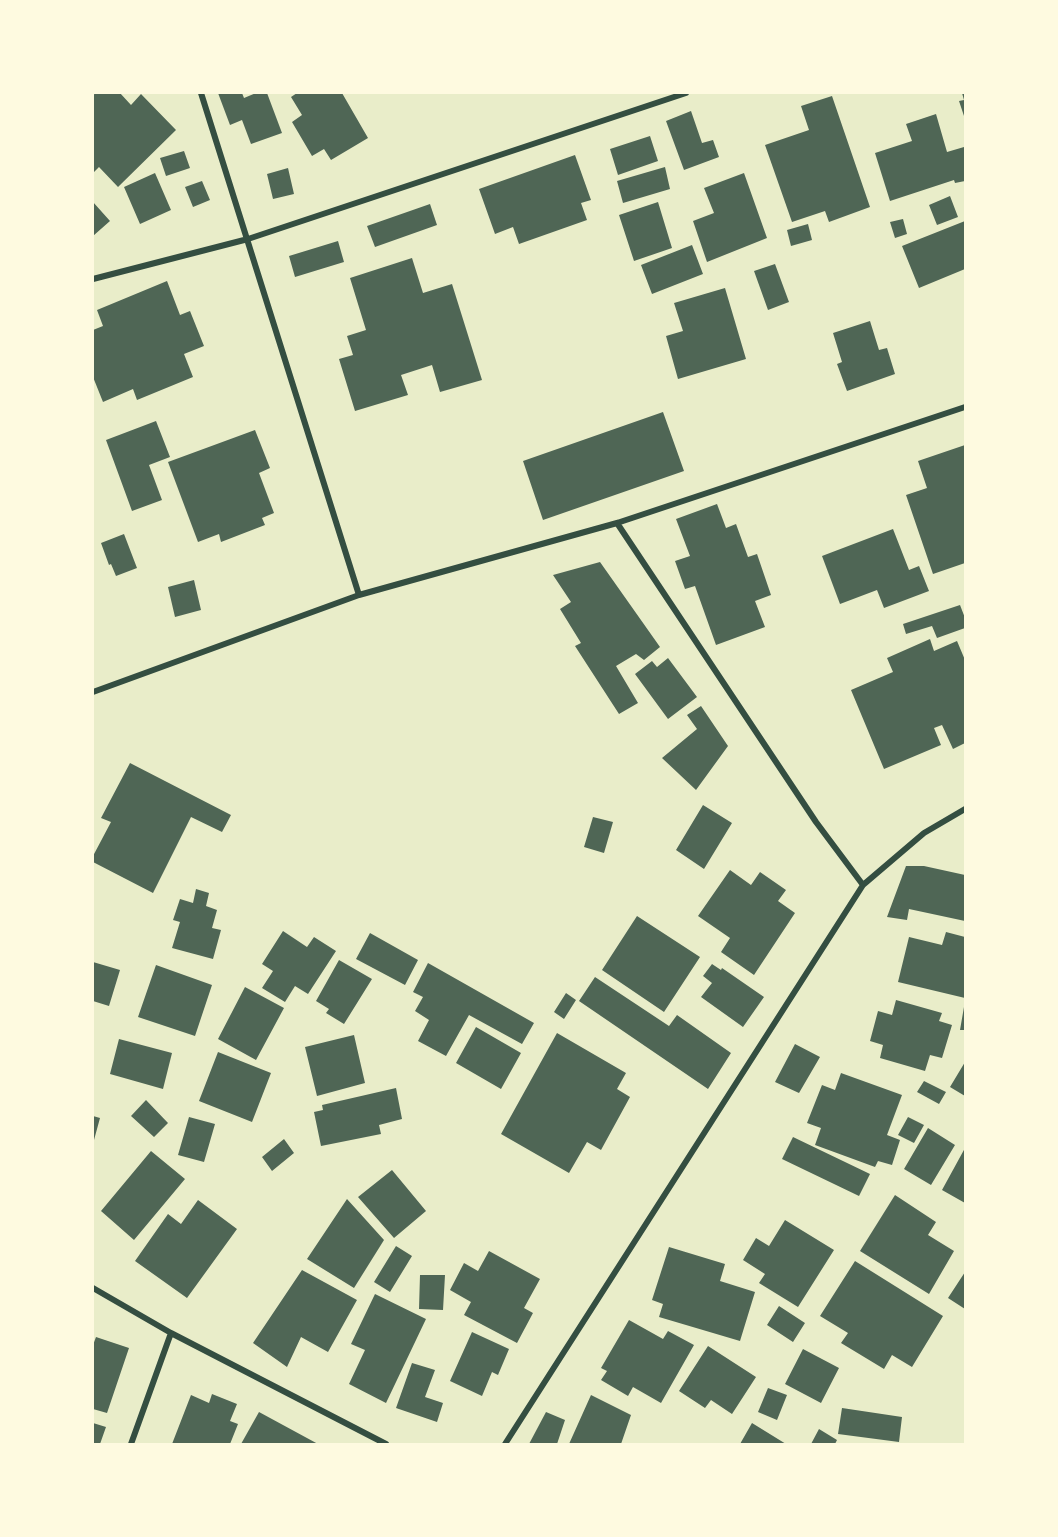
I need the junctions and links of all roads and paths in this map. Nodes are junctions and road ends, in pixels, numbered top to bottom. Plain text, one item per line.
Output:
1 (201, 93) edge
2 (686, 93) edge
3 (248, 239) junction
4 (93, 279) edge
5 (965, 407) edge
6 (617, 523) junction
7 (359, 595) junction
8 (93, 692) edge
9 (965, 809) edge
10 (863, 885) junction
11 (93, 1287) edge
12 (171, 1334) junction
13 (131, 1444) edge
14 (386, 1444) edge
15 (505, 1444) edge

1 - 3 street
2 - 3 street
3 - 4 street
3 - 7 street
5 - 6 street
6 - 7 street
6 - 10 street
7 - 8 street
9 - 10 street
10 - 15 street
11 - 12 street
12 - 13 street
12 - 14 street

